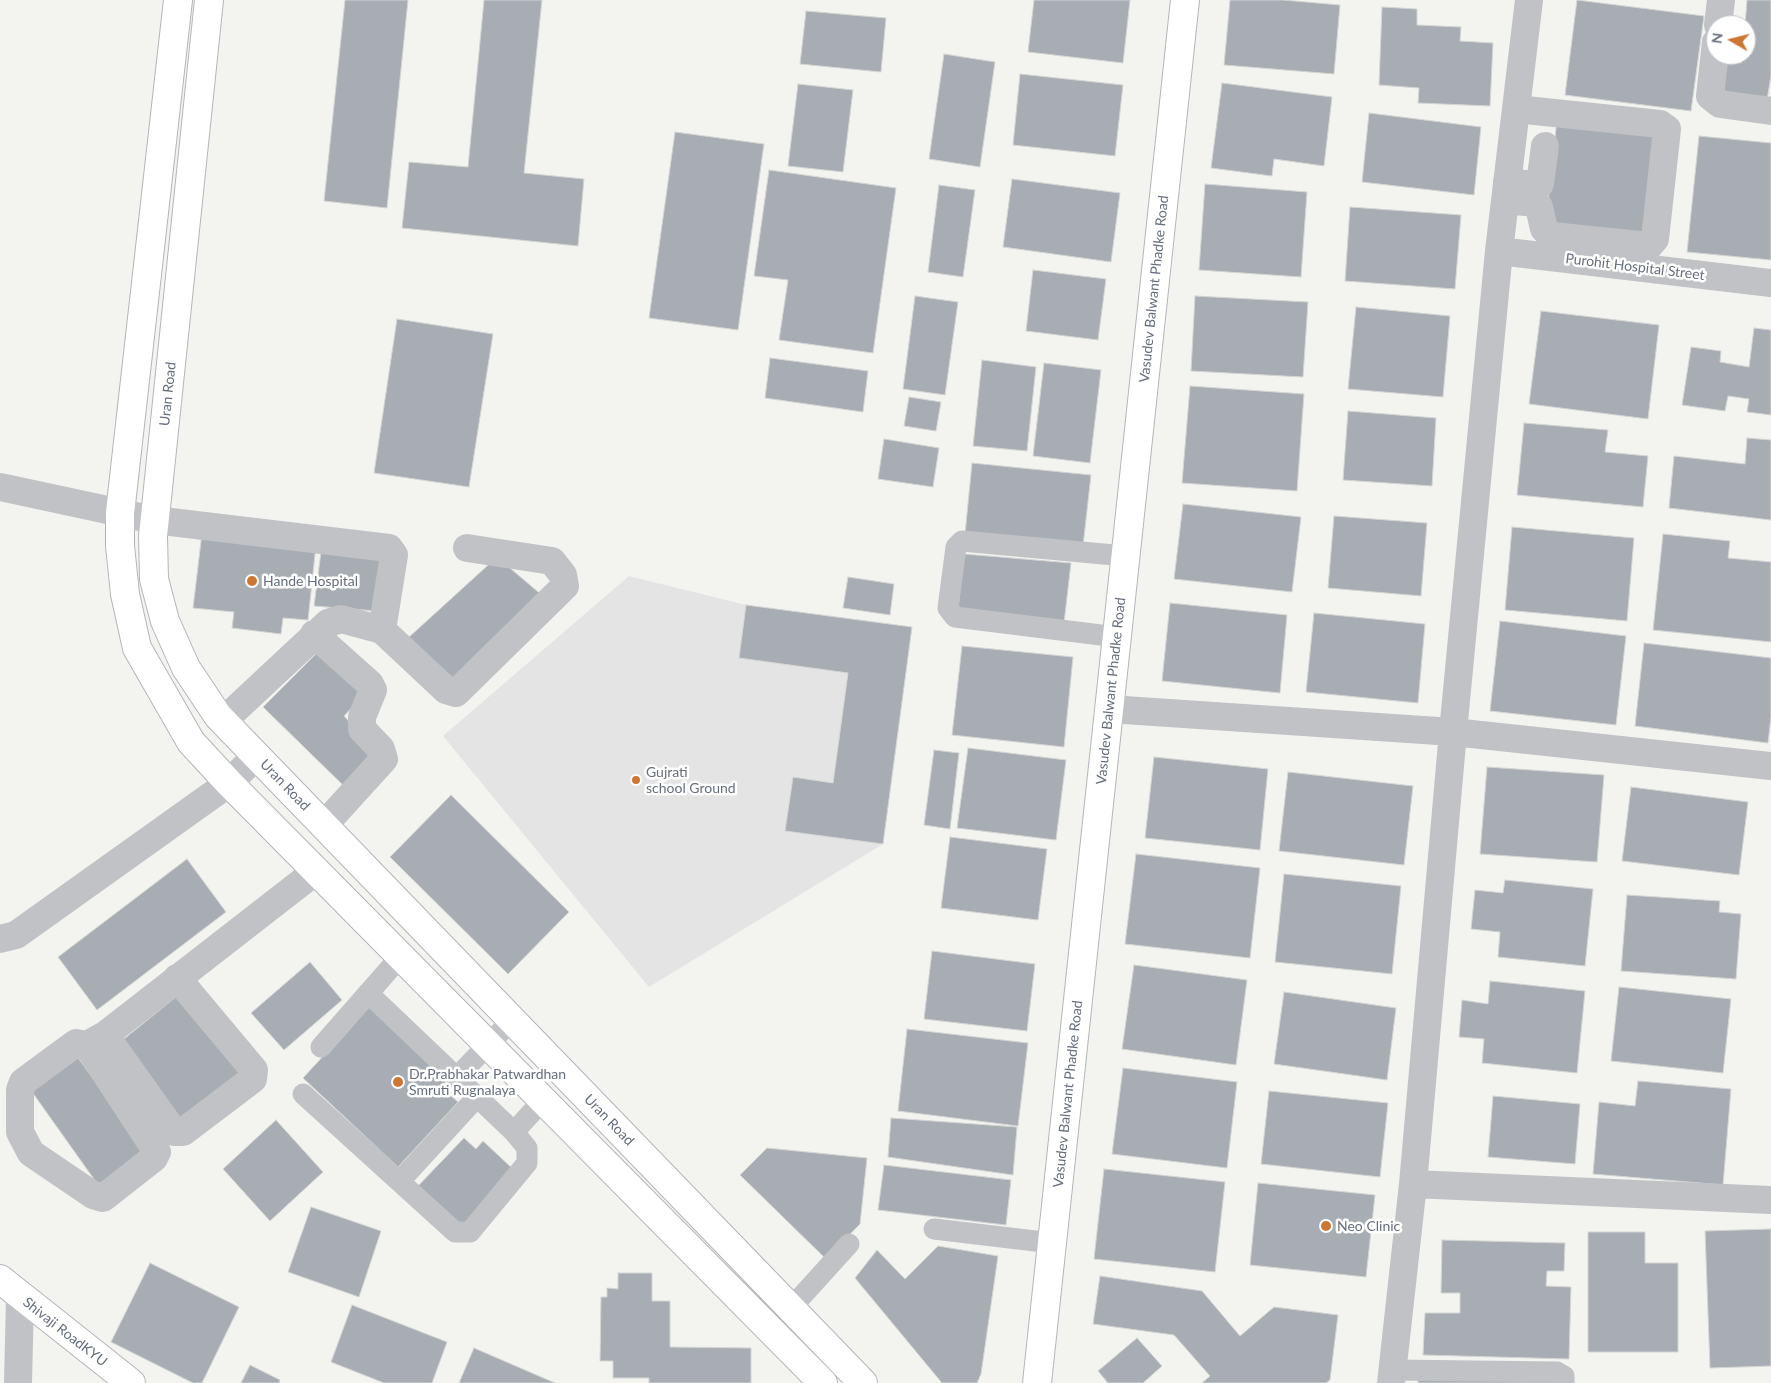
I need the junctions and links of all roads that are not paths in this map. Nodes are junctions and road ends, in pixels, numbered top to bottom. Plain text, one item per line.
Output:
1 (178, 0) edge
2 (209, 0) edge
3 (1185, 0) edge
4 (1529, 0) edge
5 (1721, 0) edge
6 (1719, 15) edge
7 (1713, 65) edge
8 (1516, 109) junction
9 (1771, 111) edge
10 (1545, 146) dead end
11 (1506, 191) junction
12 (1500, 251) junction
13 (1639, 256) junction
14 (1771, 283) edge
15 (0, 487) edge
16 (120, 513) junction
17 (154, 520) junction
18 (467, 548) dead end
19 (1126, 556) junction
20 (382, 630) junction
21 (314, 634) junction
22 (1117, 636) junction
23 (1109, 709) junction
24 (223, 721) junction
25 (1452, 732) junction
26 (256, 756) junction
27 (1771, 766) edge
28 (229, 783) junction
29 (324, 825) junction
30 (316, 871) junction
31 (0, 939) edge
32 (400, 957) junction
33 (177, 978) junction
34 (368, 993) junction
35 (512, 1020) junction
36 (96, 1040) junction
37 (488, 1044) junction
38 (320, 1047) dead end
39 (457, 1077) junction
40 (303, 1094) dead end
41 (477, 1097) junction
42 (543, 1100) junction
43 (514, 1132) junction
44 (400, 1181) junction
45 (1413, 1184) junction
46 (1771, 1200) edge
47 (934, 1229) dead end
48 (1052, 1243) junction
49 (849, 1244) dead end
50 (0, 1279) edge
51 (20, 1298) junction
52 (791, 1308) junction
53 (1392, 1377) edge
54 (18, 1383) edge
55 (132, 1383) edge
56 (823, 1383) edge
57 (863, 1383) edge
58 (1037, 1383) edge
59 (1564, 1383) edge

1 - 16 main road
2 - 17 main road, Uran Road
3 - 19 main road, Vasudev Balwant Phadke Road
4 - 8 street
5 - 6 street
7 - 9 street
8 - 11 street
8 - 13 street
10 - 11 street
11 - 12 street
11 - 13 street
12 - 13 street, Purohit Hospital Street
12 - 25 street
13 - 14 street, Purohit Hospital Street
15 - 16 street
16 - 17 street
16 - 28 main road
17 - 20 street
17 - 24 main road, Uran Road
18 - 20 street
19 - 22 main road, Vasudev Balwant Phadke Road
19 - 22 lane
20 - 21 street
21 - 24 street
21 - 29 street
22 - 23 main road, Vasudev Balwant Phadke Road
23 - 25 street
23 - 48 main road, Vasudev Balwant Phadke Road
24 - 26 main road, Uran Road
25 - 27 street
25 - 45 street
26 - 28 street
26 - 29 main road, Uran Road
28 - 30 main road
28 - 31 street
29 - 35 main road, Uran Road
30 - 32 main road
30 - 33 street
32 - 34 lane
32 - 37 main road
33 - 36 street
33 - 36 street
34 - 38 lane
34 - 39 lane
35 - 37 lane
35 - 52 main road, Uran Road
36 - 36 street
37 - 39 lane
37 - 42 main road
39 - 41 lane
40 - 44 lane
41 - 43 lane
41 - 44 lane
42 - 43 lane
42 - 56 main road
43 - 44 lane
45 - 46 street
45 - 53 street
47 - 48 lane
48 - 58 main road, Vasudev Balwant Phadke Road
49 - 52 lane
50 - 51 main road, Shivaji RoadKYU
51 - 54 street
51 - 55 main road, Shivaji RoadKYU
52 - 57 main road, Uran Road
53 - 59 lane

